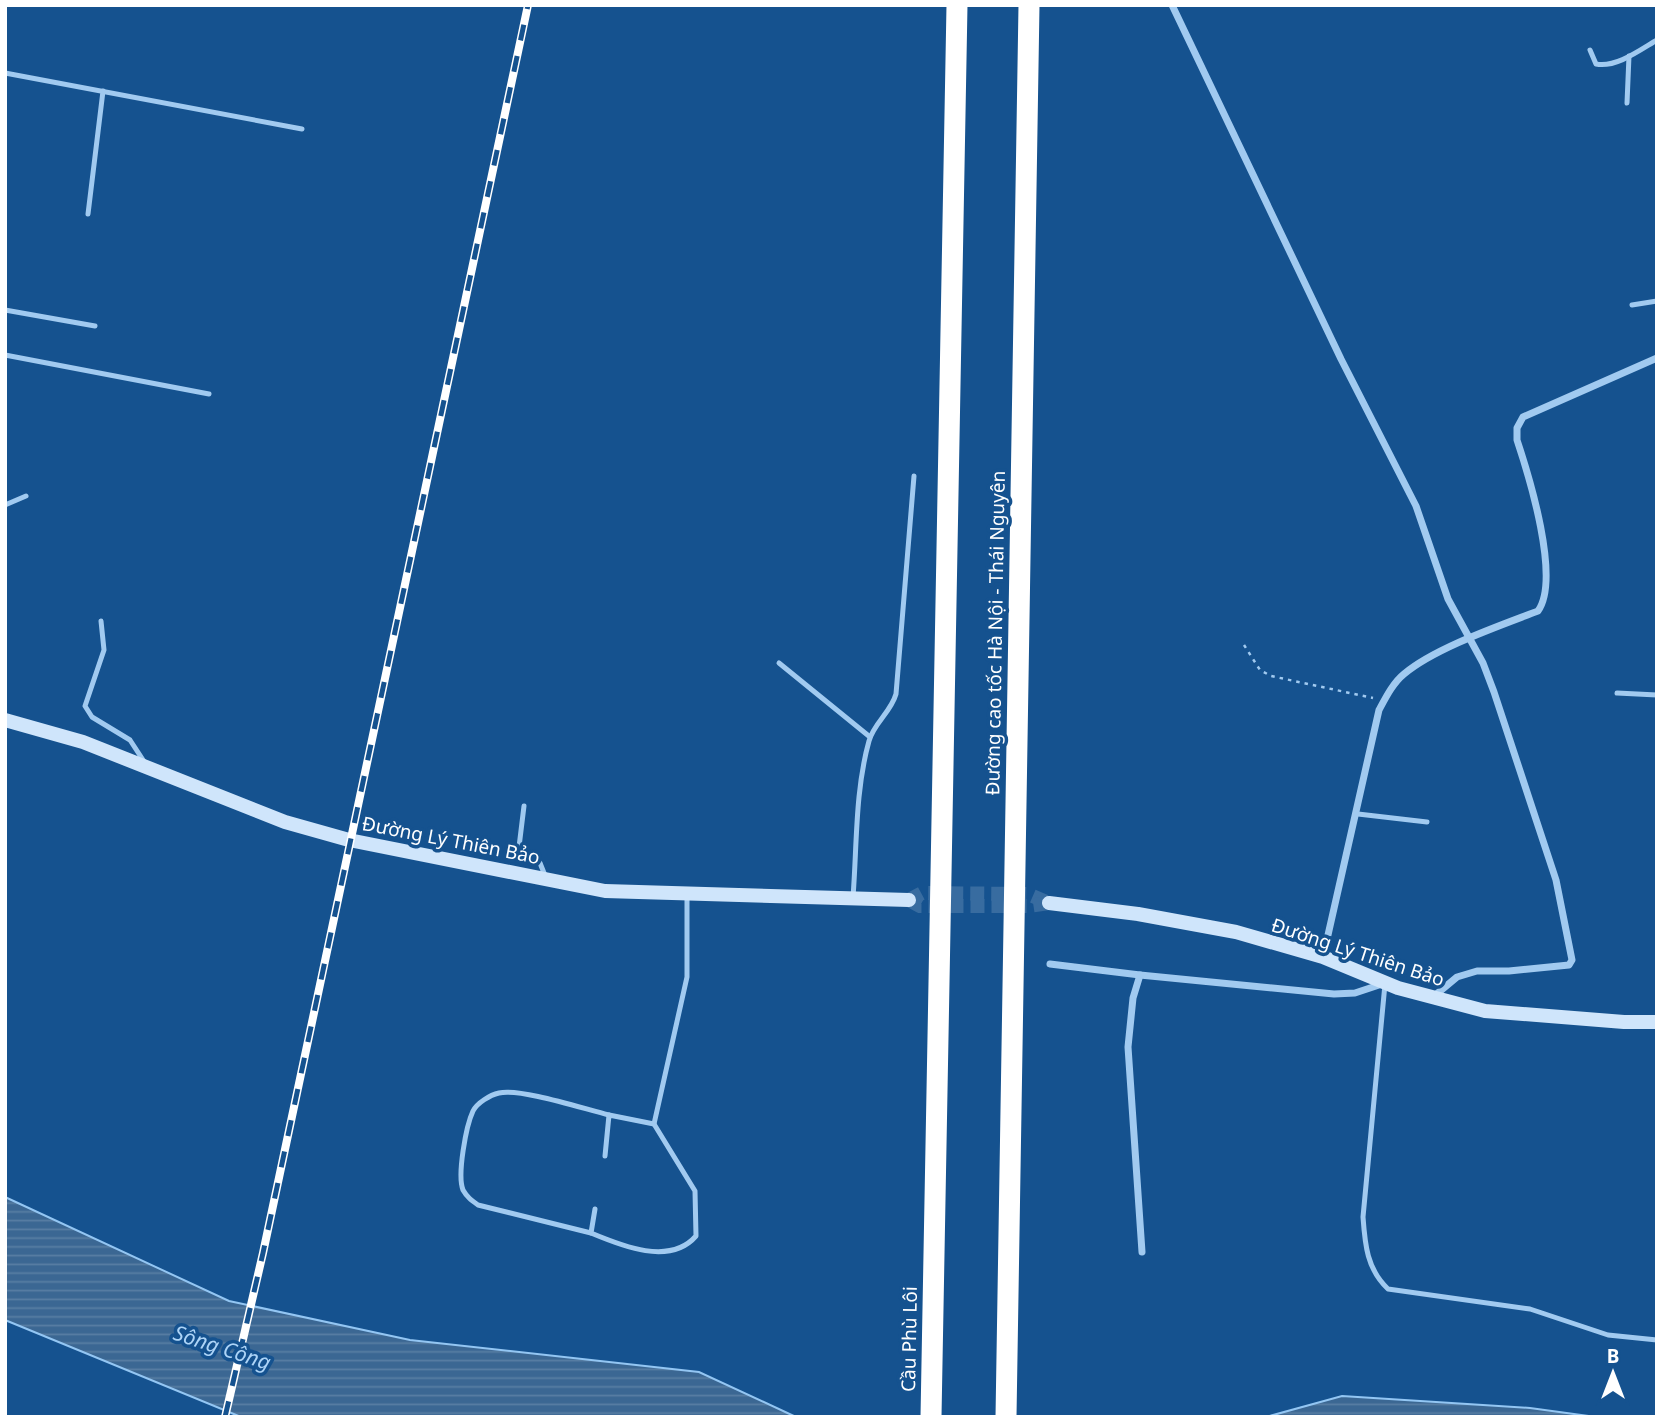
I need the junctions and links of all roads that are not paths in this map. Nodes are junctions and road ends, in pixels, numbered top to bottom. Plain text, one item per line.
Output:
1 (957, 5) edge
2 (1029, 5) edge
3 (1172, 5) edge
4 (1657, 40) edge
5 (1590, 50) dead end
6 (1629, 56) junction
7 (5, 73) edge
8 (103, 92) junction
9 (1628, 103) dead end
10 (302, 129) dead end
11 (88, 214) dead end
12 (1657, 301) edge
13 (1632, 305) dead end
14 (5, 310) edge
15 (96, 326) dead end
16 (5, 355) edge
17 (1657, 358) edge
18 (209, 394) dead end
19 (914, 477) dead end
20 (26, 496) dead end
21 (5, 505) edge
22 (101, 621) dead end
23 (1469, 640) junction
24 (779, 663) dead end
25 (1617, 693) dead end
26 (1657, 695) edge
27 (5, 720) edge
28 (870, 737) junction
29 (149, 768) junction
30 (524, 806) dead end
31 (1357, 814) junction
32 (1427, 822) dead end
33 (546, 879) junction
34 (687, 894) junction
35 (909, 900) tunnel mouth
36 (853, 901) junction
37 (1049, 903) dead end
38 (1323, 957) junction
39 (1050, 964) dead end
40 (1140, 975) junction
41 (1385, 984) junction
42 (1433, 998) junction
43 (1657, 1022) edge
44 (609, 1115) junction
45 (654, 1124) junction
46 (606, 1156) dead end
47 (595, 1209) dead end
48 (591, 1233) junction
49 (1142, 1252) dead end
50 (1657, 1340) edge
51 (931, 1417) edge
52 (1006, 1417) edge

1 - 51 highway, Cầu Phù Lôi
2 - 52 highway, Đường cao tốc Hà Nội - Thái Nguyên
3 - 23 street
4 - 6 lane
5 - 6 lane
6 - 9 lane
7 - 8 lane
8 - 10 lane
8 - 11 lane
12 - 13 lane
14 - 15 lane
16 - 18 lane
17 - 23 street
19 - 28 lane
20 - 21 lane
22 - 29 lane
23 - 31 street
23 - 42 street
24 - 28 lane
25 - 26 lane
27 - 29 main road, Đường Lý Thiên Bảo
28 - 36 lane
29 - 33 main road, Đường Lý Thiên Bảo
30 - 33 lane
31 - 32 lane
31 - 38 street
33 - 34 main road, Đường Lý Thiên Bảo
34 - 36 main road, Đường Lý Thiên Bảo
34 - 45 lane
35 - 36 main road, Đường Lý Thiên Bảo
37 - 38 main road, Đường Lý Thiên Bảo
38 - 41 main road, Đường Lý Thiên Bảo
39 - 40 street
40 - 41 street
40 - 49 street
41 - 42 main road, Đường Lý Thiên Bảo
41 - 50 lane
42 - 43 main road, Đường Lý Thiên Bảo
44 - 45 lane
44 - 46 lane
44 - 48 lane
45 - 48 lane
47 - 48 lane

